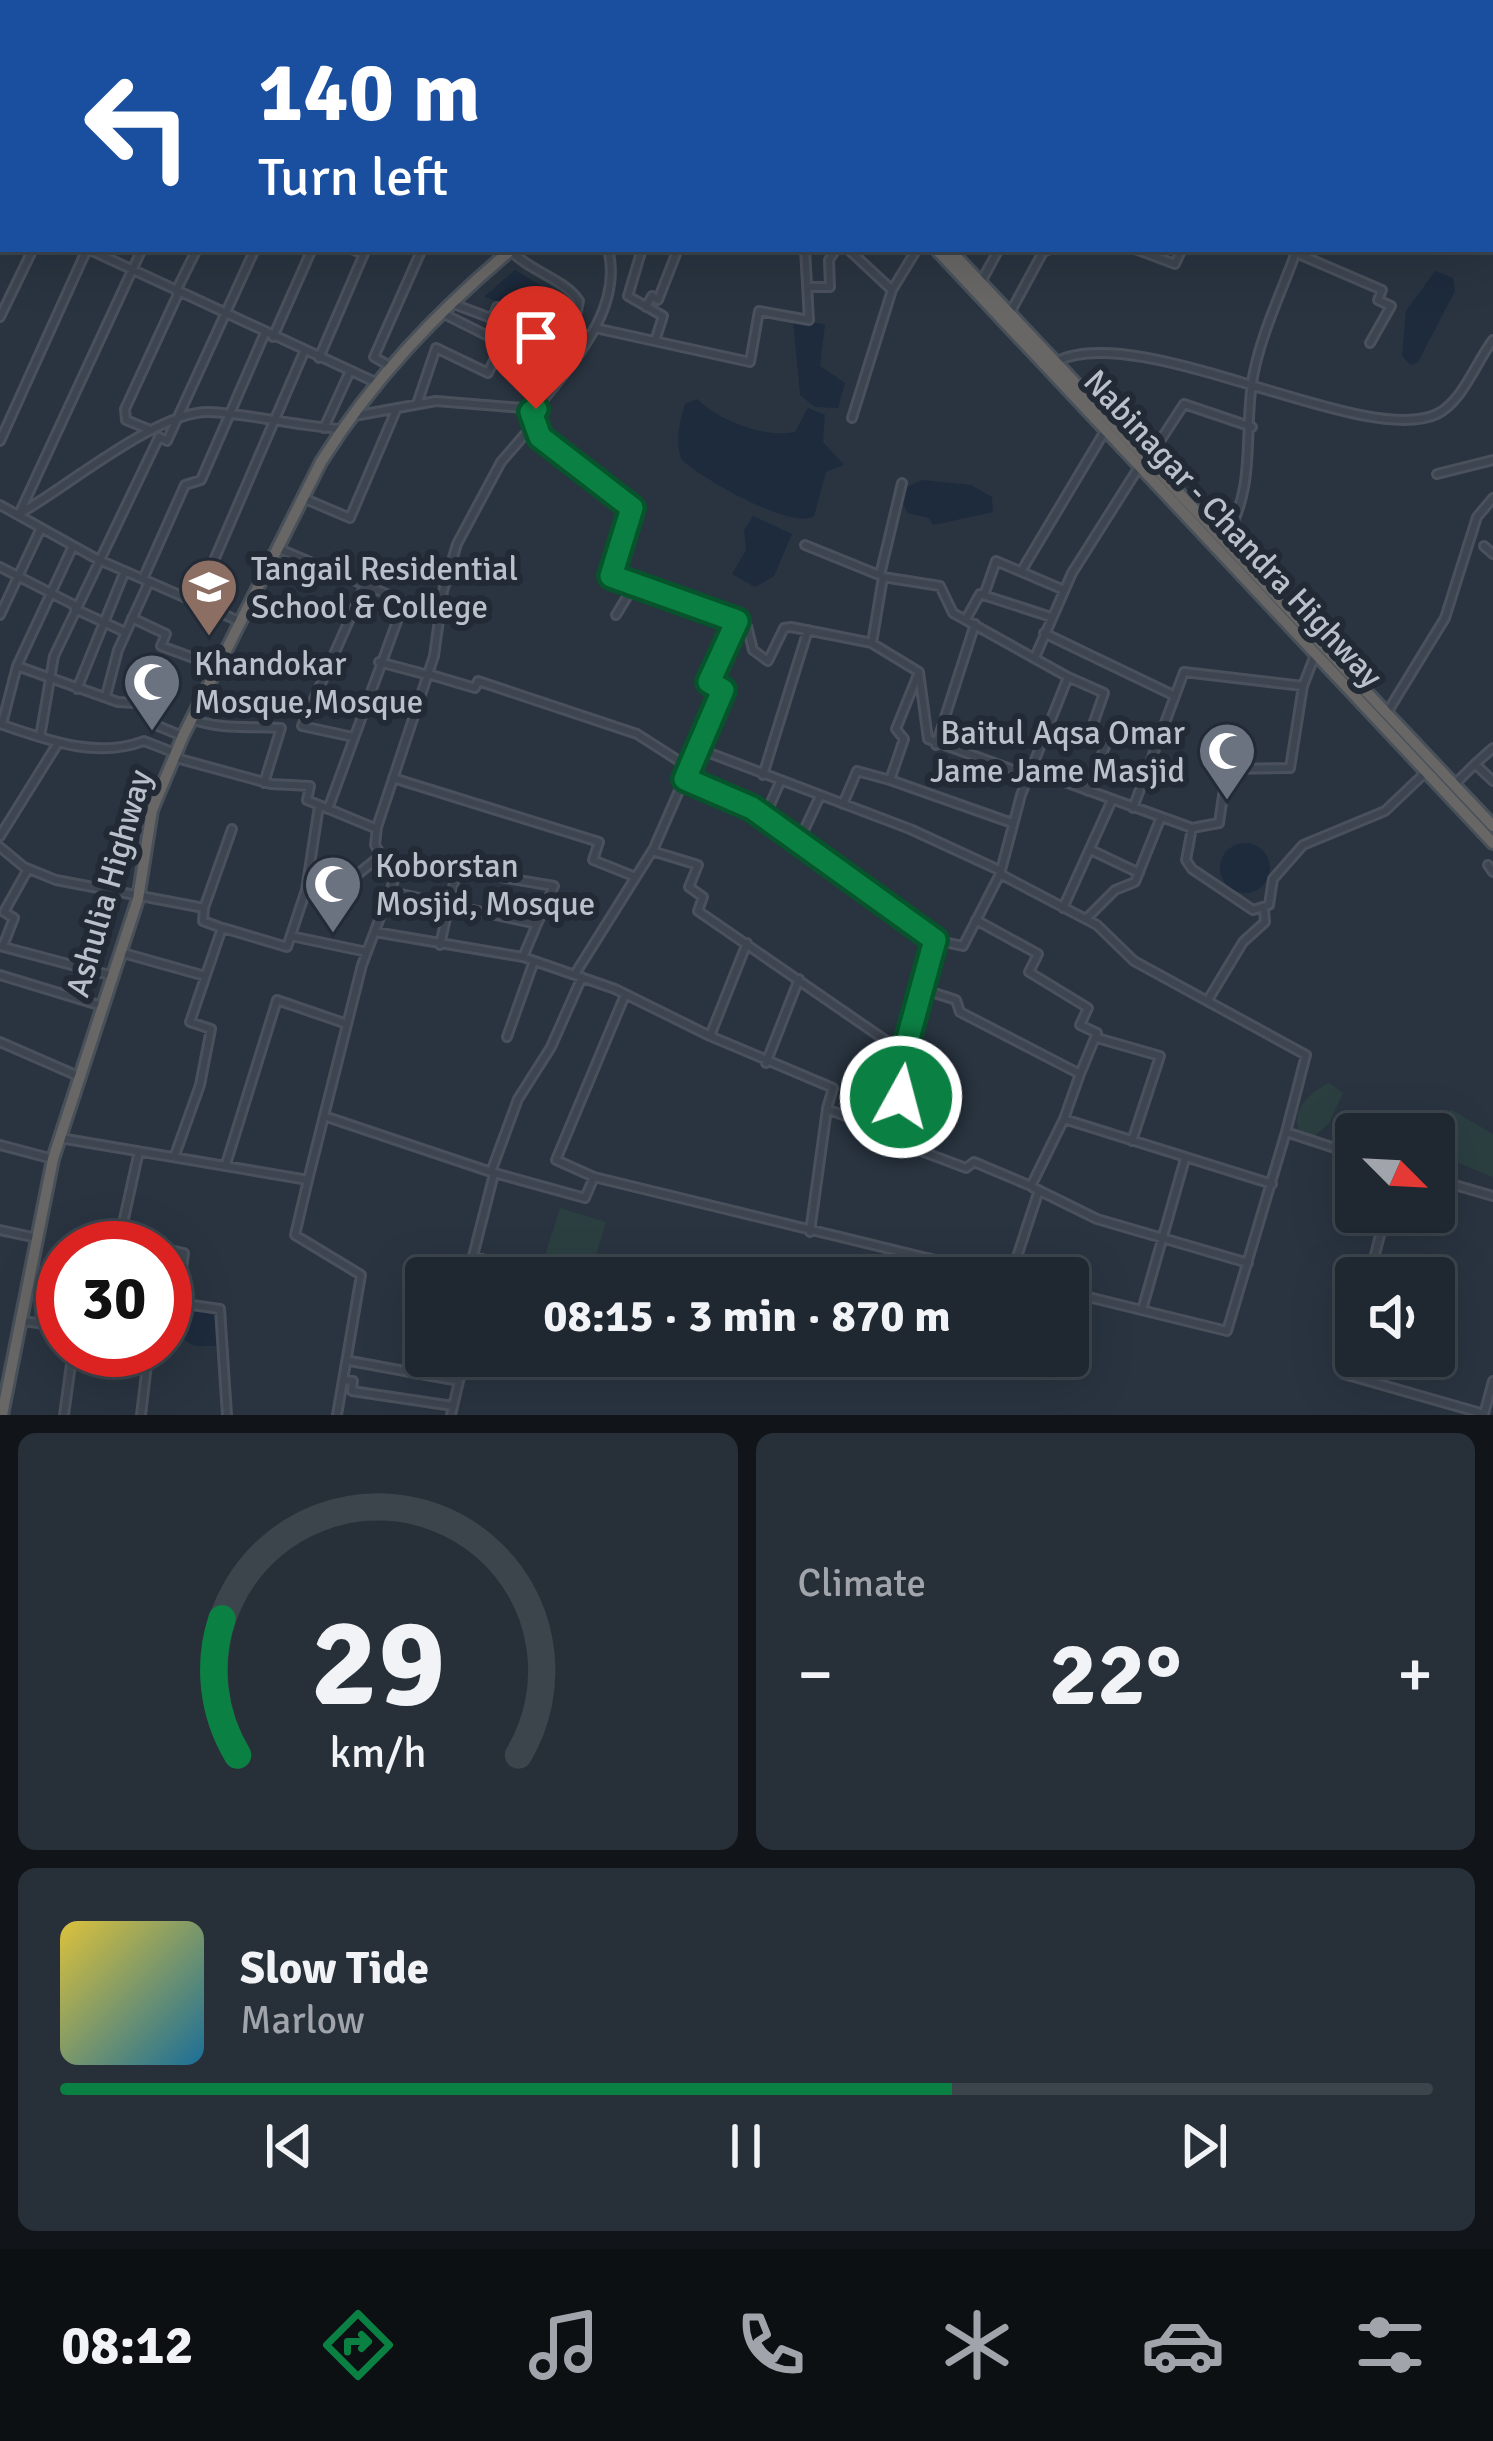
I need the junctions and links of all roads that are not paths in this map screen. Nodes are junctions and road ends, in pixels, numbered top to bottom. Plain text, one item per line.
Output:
1 (32, 252) edge
2 (87, 252) edge
3 (94, 252) edge
4 (141, 252) edge
5 (195, 252) edge
6 (254, 252) edge
7 (310, 252) edge
8 (364, 252) edge
9 (421, 252) edge
10 (505, 252) edge
11 (509, 252) edge
12 (608, 252) edge
13 (641, 252) edge
14 (677, 252) edge
15 (805, 252) edge
16 (834, 252) edge
17 (851, 252) edge
18 (915, 252) edge
19 (939, 252) edge
20 (952, 252) edge
21 (997, 252) edge
22 (1042, 252) edge
23 (1143, 252) edge
24 (1181, 252) edge
25 (1296, 252) edge
26 (1298, 252) edge
27 (132, 270) junction
28 (980, 282) junction
29 (808, 287) junction
30 (892, 290) junction
31 (178, 291) junction
32 (646, 307) junction
33 (446, 308) junction
34 (225, 314) junction
35 (1010, 314) junction
36 (0, 317) edge
37 (492, 319) junction
38 (592, 332) junction
39 (269, 335) junction
40 (1493, 340) edge
41 (655, 342) junction
42 (533, 343) junction
43 (1370, 343) dead end
44 (304, 352) junction
45 (577, 353) junction
46 (319, 358) junction
47 (1055, 362) junction
48 (388, 365) junction
49 (350, 371) junction
50 (375, 382) junction
51 (1252, 382) junction
52 (417, 404) junction
53 (397, 408) junction
54 (531, 412) junction
55 (226, 416) junction
56 (852, 418) dead end
57 (175, 419) junction
58 (345, 423) junction
59 (276, 424) junction
60 (533, 425) junction
61 (1252, 427) junction
62 (324, 428) junction
63 (149, 430) junction
64 (1106, 431) junction
65 (0, 440) edge
66 (1493, 460) edge
67 (1143, 464) junction
68 (1437, 474) dead end
69 (902, 483) dead end
70 (302, 498) junction
71 (1493, 498) edge
72 (0, 505) edge
73 (19, 514) junction
74 (41, 528) junction
75 (1223, 542) junction
76 (805, 545) dead end
77 (74, 546) junction
78 (1484, 546) dead end
79 (277, 548) junction
80 (1493, 554) edge
81 (97, 559) junction
82 (0, 567) edge
83 (1022, 570) junction
84 (124, 572) junction
85 (20, 575) junction
86 (881, 576) junction
87 (146, 581) junction
88 (364, 587) junction
89 (633, 587) junction
90 (0, 589) edge
91 (1064, 590) junction
92 (11, 592) junction
93 (52, 593) junction
94 (984, 596) junction
95 (196, 602) junction
96 (403, 605) junction
97 (75, 608) junction
98 (0, 614) edge
99 (439, 616) junction
100 (616, 616) dead end
101 (1051, 617) junction
102 (132, 618) junction
103 (966, 619) junction
104 (737, 621) junction
105 (104, 622) junction
106 (241, 622) junction
107 (975, 624) junction
108 (808, 630) junction
109 (125, 632) junction
110 (1044, 634) junction
111 (872, 643) junction
112 (1036, 655) junction
113 (1315, 655) junction
114 (380, 662) junction
115 (17, 666) junction
116 (218, 667) junction
117 (919, 673) junction
118 (428, 674) junction
119 (1068, 677) junction
120 (49, 681) junction
121 (1303, 686) junction
122 (77, 689) junction
123 (1172, 695) junction
124 (105, 698) junction
125 (1386, 713) junction
126 (191, 719) junction
127 (1, 724) edge
128 (183, 736) junction
129 (40, 737) junction
130 (353, 737) junction
131 (58, 742) junction
132 (936, 745) junction
133 (1493, 748) edge
134 (699, 749) junction
135 (174, 755) junction
136 (1475, 764) junction
137 (690, 768) junction
138 (1427, 772) junction
139 (1031, 773) junction
140 (763, 776) junction
141 (393, 778) junction
142 (685, 779) junction
143 (890, 780) junction
144 (1493, 781) edge
145 (781, 782) junction
146 (264, 783) junction
147 (1454, 785) junction
148 (1088, 791) junction
149 (820, 796) junction
150 (1112, 800) junction
151 (843, 804) junction
152 (324, 808) junction
153 (1133, 808) junction
154 (765, 816) junction
155 (1161, 818) junction
156 (1012, 823) junction
157 (1493, 826) edge
158 (1192, 828) junction
159 (232, 829) dead end
160 (377, 829) junction
161 (0, 836) edge
162 (800, 839) junction
163 (1493, 843) edge
164 (0, 847) edge
165 (652, 850) junction
166 (1093, 851) junction
167 (379, 857) junction
168 (28, 869) junction
169 (457, 869) junction
170 (999, 872) junction
171 (1139, 872) junction
172 (633, 876) junction
173 (306, 890) junction
174 (391, 892) junction
175 (137, 899) junction
176 (451, 905) junction
177 (204, 908) junction
178 (1063, 908) junction
179 (1264, 909) junction
180 (976, 920) junction
181 (1085, 920) junction
182 (537, 924) junction
183 (222, 928) junction
184 (375, 932) junction
185 (291, 936) junction
186 (935, 940) junction
187 (747, 943) junction
188 (440, 945) junction
189 (2, 946) edge
190 (121, 952) junction
191 (367, 952) junction
192 (523, 957) junction
193 (534, 961) junction
194 (0, 975) edge
195 (112, 976) junction
196 (206, 976) junction
197 (578, 976) junction
198 (799, 979) junction
199 (919, 988) junction
200 (625, 994) junction
201 (1208, 1000) junction
202 (101, 1006) junction
203 (347, 1024) junction
204 (710, 1036) junction
205 (507, 1037) dead end
206 (1095, 1037) junction
207 (0, 1042) edge
208 (904, 1053) junction
209 (766, 1063) junction
210 (1080, 1074) junction
211 (78, 1076) junction
212 (827, 1109) junction
213 (324, 1116) junction
214 (1064, 1119) junction
215 (890, 1132) junction
216 (1286, 1132) junction
217 (59, 1138) junction
218 (1132, 1141) junction
219 (0, 1145) edge
220 (1335, 1148) edge
221 (139, 1151) junction
222 (175, 1155) junction
223 (52, 1159) junction
224 (1186, 1159) junction
225 (226, 1164) junction
226 (493, 1173) junction
227 (594, 1177) junction
228 (308, 1180) junction
229 (1272, 1184) junction
230 (1455, 1185) edge
231 (1035, 1188) junction
232 (1493, 1196) edge
233 (41, 1221) edge
234 (124, 1221) edge
235 (0, 1229) edge
236 (810, 1232) junction
237 (36, 1238) edge
238 (1164, 1238) junction
239 (36, 1248) edge
240 (475, 1257) edge
241 (918, 1257) edge
242 (1015, 1257) edge
243 (1248, 1263) junction
244 (1089, 1297) edge
245 (192, 1305) edge
246 (1142, 1310) junction
247 (22, 1321) junction
248 (36, 1323) edge
249 (350, 1361) junction
250 (6, 1370) edge
251 (72, 1377) edge
252 (146, 1377) edge
253 (460, 1377) edge
254 (1354, 1377) edge
255 (345, 1380) junction
256 (459, 1381) junction
257 (1493, 1381) edge
258 (452, 1410) edge
259 (2, 1415) edge
260 (64, 1415) edge
261 (141, 1415) edge
262 (227, 1415) edge
263 (338, 1415) edge
264 (1486, 1415) edge

1 - 36 street
2 - 65 street
3 - 27 street
4 - 27 street
5 - 31 street
6 - 34 street
7 - 39 street
8 - 46 street
9 - 48 street
10 - 33 highway, Ashulia Highway
11 - 38 street
12 - 38 street
13 - 32 street
14 - 32 street
15 - 29 street
16 - 29 street
17 - 30 street
18 - 30 street
19 - 64 highway, Nabinagar - Chandra Highway
20 - 28 highway, Nabinagar - Chandra Highway
21 - 28 street
22 - 35 street
23 - 24 street
25 - 51 street
26 - 43 street
27 - 31 street
27 - 73 street
28 - 35 highway, Nabinagar - Chandra Highway
29 - 41 street
30 - 56 street
31 - 34 street
31 - 63 street
32 - 41 street
33 - 37 street
33 - 48 highway, Ashulia Highway
33 - 52 street
34 - 39 street
34 - 57 street
35 - 47 highway, Nabinagar - Chandra Highway
37 - 42 street
37 - 42 street
38 - 41 street
38 - 45 street
39 - 44 street
39 - 55 street
40 - 51 street
42 - 45 street
44 - 46 street
44 - 59 street
45 - 54 street
46 - 49 street
47 - 51 street
47 - 67 highway, Nabinagar - Chandra Highway
48 - 50 highway, Ashulia Highway
49 - 50 street
49 - 62 street
50 - 58 highway, Ashulia Highway
51 - 61 street
52 - 53 street
52 - 54 street
53 - 58 street
53 - 70 street
54 - 60 street
55 - 57 street
55 - 59 street
55 - 87 street
57 - 63 street
57 - 81 street
58 - 62 street
58 - 70 highway, Ashulia Highway
59 - 62 street
59 - 95 street
60 - 89 street
60 - 99 street
61 - 67 street
61 - 75 street
63 - 73 street
64 - 67 highway, Nabinagar - Chandra Highway
64 - 83 street
66 - 68 street
67 - 75 highway, Nabinagar - Chandra Highway
67 - 91 street
67 - 113 highway, Nabinagar - Chandra Highway
69 - 86 street
70 - 79 highway, Ashulia Highway
71 - 125 street
72 - 73 street
73 - 74 street
74 - 77 street
74 - 85 street
75 - 125 highway, Nabinagar - Chandra Highway
76 - 86 street
77 - 81 street
77 - 93 street
78 - 80 street
79 - 88 street
79 - 106 highway, Ashulia Highway
81 - 84 street
81 - 97 street
82 - 85 street
83 - 91 street
83 - 94 street
84 - 87 street
84 - 105 street
85 - 92 street
85 - 93 street
86 - 103 street
86 - 111 street
87 - 95 street
87 - 102 street
88 - 96 street
88 - 130 street
89 - 100 street
89 - 104 street
90 - 92 street
91 - 101 street
92 - 98 street
93 - 97 street
93 - 115 street
94 - 101 street
94 - 103 street
95 - 106 street
96 - 99 street
96 - 114 street
97 - 105 street
97 - 120 street
99 - 118 street
101 - 110 street
102 - 109 street
102 - 116 street
103 - 107 street
104 - 108 street
104 - 134 street
105 - 109 street
105 - 122 street
106 - 116 highway, Ashulia Highway
107 - 112 street
107 - 132 street
108 - 111 street
108 - 140 street
109 - 124 street
110 - 112 street
110 - 123 street
111 - 117 street
112 - 119 street
113 - 121 street
113 - 138 highway, Nabinagar - Chandra Highway
114 - 118 street
114 - 130 street
115 - 120 street
115 - 127 street
116 - 126 highway, Ashulia Highway
117 - 132 street
117 - 143 street
118 - 137 street
118 - 141 street
119 - 139 street
119 - 148 street
120 - 122 street
120 - 129 street
121 - 123 street
121 - 158 street
122 - 124 street
123 - 153 street
124 - 128 street
125 - 147 highway, Nabinagar - Chandra Highway
126 - 128 highway, Ashulia Highway
126 - 146 street
127 - 129 street
128 - 135 highway, Ashulia Highway
129 - 131 street
130 - 152 street
131 - 135 street
131 - 161 street
132 - 139 street
133 - 136 street
134 - 137 street
134 - 140 street
135 - 146 street
135 - 175 highway, Ashulia Highway
136 - 144 street
136 - 147 street
137 - 142 street
138 - 163 highway, Nabinagar - Chandra Highway
138 - 179 street
139 - 148 street
139 - 156 street
140 - 145 street
141 - 160 street
141 - 172 street
142 - 154 street
142 - 165 street
143 - 151 street
143 - 156 street
145 - 149 street
145 - 154 street
146 - 152 street
147 - 157 highway, Nabinagar - Chandra Highway
148 - 150 street
149 - 151 street
149 - 162 street
150 - 153 street
150 - 166 street
151 - 170 street
152 - 160 street
152 - 173 street
153 - 155 street
154 - 162 street
155 - 158 street
155 - 171 street
156 - 170 street
158 - 179 street
159 - 177 street
160 - 167 street
162 - 186 street
164 - 168 street
165 - 172 street
165 - 187 street
166 - 171 street
166 - 178 street
167 - 169 street
167 - 173 street
167 - 174 street
168 - 175 street
168 - 189 street
169 - 176 street
169 - 182 street
170 - 178 street
170 - 180 street
171 - 181 street
172 - 197 street
173 - 185 street
174 - 176 street
174 - 184 street
175 - 177 street
175 - 190 highway, Ashulia Highway
176 - 182 street
176 - 188 street
177 - 183 street
178 - 181 street
179 - 201 street
180 - 186 street
180 - 206 street
181 - 201 street
182 - 192 street
183 - 185 street
183 - 196 street
184 - 188 street
184 - 191 street
185 - 191 street
186 - 199 street
187 - 198 street
187 - 204 street
188 - 192 street
189 - 195 street
190 - 195 highway, Ashulia Highway
190 - 196 street
191 - 203 street
192 - 193 street
193 - 197 street
193 - 205 street
194 - 202 street
195 - 202 highway, Ashulia Highway
196 - 222 street
197 - 200 street
197 - 226 street
198 - 208 street
198 - 209 street
199 - 208 street
199 - 210 street
200 - 204 street
200 - 227 street
201 - 216 street
202 - 211 highway, Ashulia Highway
203 - 213 street
203 - 225 street
204 - 209 street
206 - 210 street
206 - 218 street
207 - 211 street
208 - 215 street
209 - 212 street
210 - 214 street
211 - 217 highway, Ashulia Highway
212 - 215 street
212 - 236 street
213 - 226 street
213 - 228 street
214 - 218 street
214 - 231 street
215 - 231 street
216 - 220 street
216 - 229 street
217 - 221 street
217 - 223 highway, Ashulia Highway
218 - 224 street
219 - 223 street
221 - 222 street
221 - 234 street
222 - 225 street
223 - 233 highway, Ashulia Highway
224 - 229 street
224 - 238 street
225 - 228 street
226 - 227 street
226 - 240 street
227 - 236 street
228 - 249 street
229 - 243 street
230 - 232 street
231 - 238 street
231 - 242 street
235 - 237 street
236 - 241 street
238 - 243 street
238 - 246 street
239 - 247 highway, Ashulia Highway
243 - 246 street
244 - 246 street
245 - 262 street
247 - 248 street
247 - 250 highway, Ashulia Highway
249 - 255 street
249 - 256 street
250 - 259 highway, Ashulia Highway
251 - 260 street
252 - 261 street
253 - 256 street
254 - 264 street
255 - 258 street
255 - 263 street
256 - 258 street
257 - 264 street

